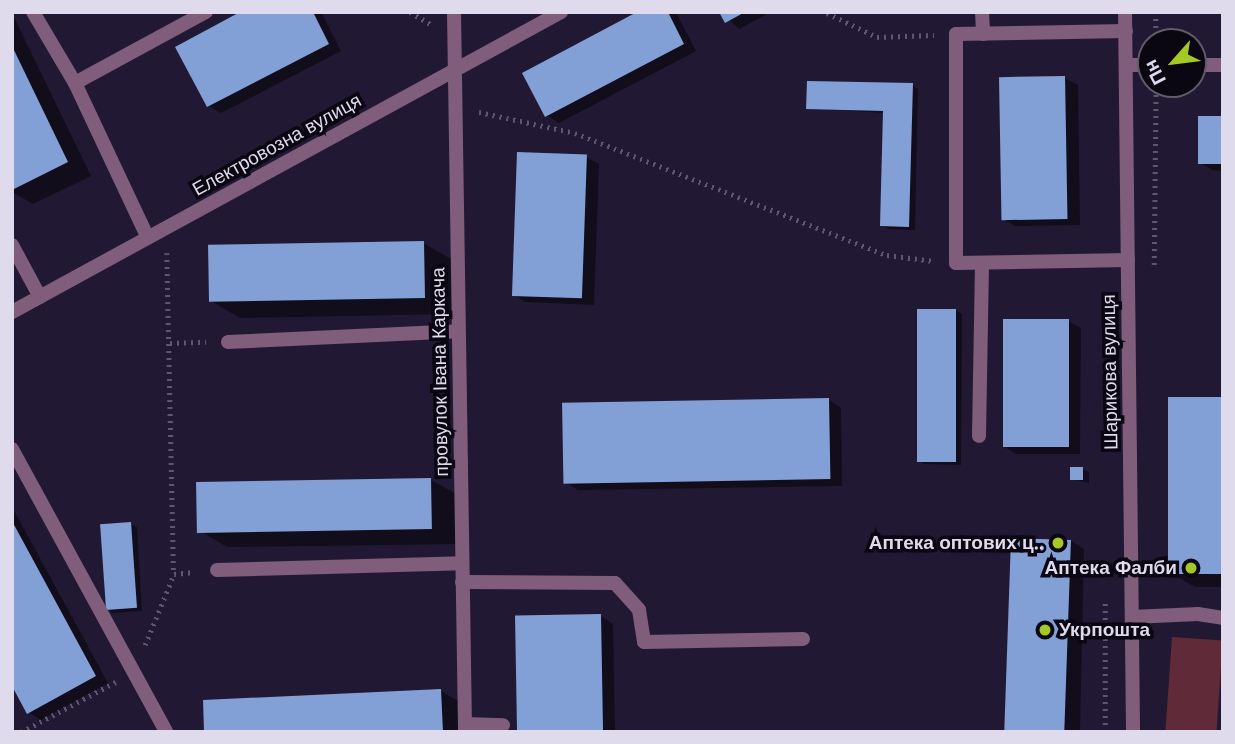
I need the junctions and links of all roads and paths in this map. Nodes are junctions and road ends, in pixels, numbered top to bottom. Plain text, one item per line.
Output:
1 (33, 12) edge
2 (206, 12) edge
3 (454, 12) edge
4 (561, 12) edge
5 (982, 12) edge
6 (1125, 12) edge
7 (827, 13) edge
8 (1126, 31) junction
9 (956, 34) junction
10 (983, 34) junction
11 (1126, 65) junction
12 (1137, 65) edge
13 (454, 71) junction
14 (75, 83) junction
15 (454, 106) junction
16 (166, 228) junction
17 (148, 238) junction
18 (12, 245) edge
19 (1128, 260) junction
20 (956, 263) junction
21 (982, 263) junction
22 (40, 297) junction
23 (12, 312) edge
24 (458, 331) junction
25 (228, 342) joint
26 (170, 343) junction
27 (979, 436) dead end
28 (12, 449) edge
29 (462, 563) junction
30 (217, 570) joint
31 (463, 582) junction
32 (1132, 617) junction
33 (1223, 618) edge
34 (803, 639) dead end
35 (503, 725) dead end
36 (465, 728) edge
37 (166, 732) edge
38 (1133, 732) edge

1 - 14 street
2 - 14 street
3 - 13 street, провулок Івана Каркача
4 - 13 street, Електровозна вулиця
5 - 10 street
6 - 8 street, Шарикова вулиця
7 - 9 path
8 - 10 street
8 - 11 street, Шарикова вулиця
9 - 10 street
9 - 20 street
11 - 12 street
11 - 19 street, Шарикова вулиця
13 - 15 street, провулок Івана Каркача
13 - 16 street, Електровозна вулиця
14 - 17 street
15 - 20 path
15 - 24 street, провулок Івана Каркача
16 - 17 street, Електровозна вулиця
16 - 26 path
17 - 22 street, Електровозна вулиця
18 - 22 street
19 - 21 street
19 - 32 street, Шарикова вулиця
20 - 21 street
21 - 27 street
22 - 23 street, Електровозна вулиця
24 - 25 street
24 - 29 street, провулок Івана Каркача
25 - 26 path
26 - 30 path
28 - 37 street
29 - 30 street
29 - 31 street, провулок Івана Каркача
31 - 34 street
31 - 36 street, провулок Івана Каркача
32 - 33 street
32 - 38 street, Шарикова вулиця
35 - 36 street

